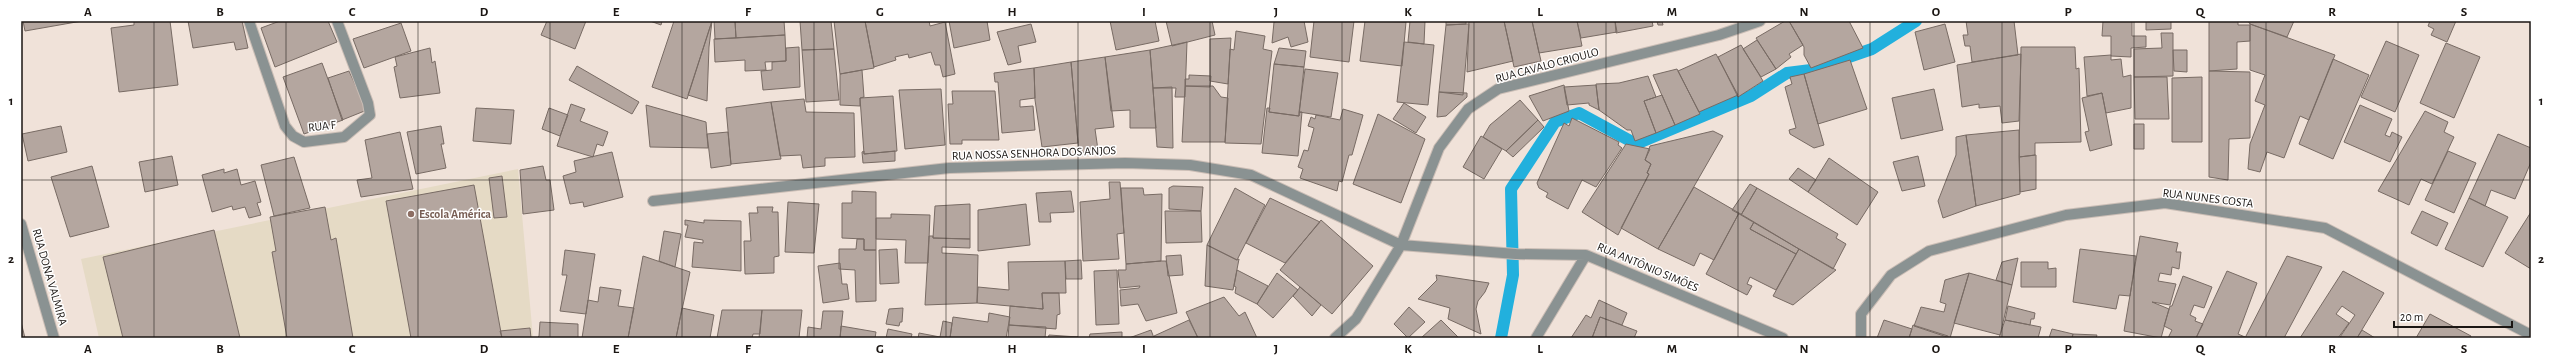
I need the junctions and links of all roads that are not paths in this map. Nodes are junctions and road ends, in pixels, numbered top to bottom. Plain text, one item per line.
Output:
1 (250, 21) edge
2 (337, 21) edge
3 (1760, 21) edge
4 (653, 200) dead end
5 (21, 224) edge
6 (1401, 245) junction
7 (1586, 255) junction
8 (2531, 335) edge
9 (54, 338) edge
10 (1335, 338) edge
11 (1536, 338) edge
12 (1783, 338) edge
13 (1860, 338) edge

1 - 2 street, RUA F
3 - 6 street, RUA CAVALO CRIOULO
4 - 6 street, RUA NOSSA SENHORA DOS ANJOS
5 - 9 street, RUA DONA VALMIRA
6 - 7 street, RUA ANTÔNIO SIMÕES
6 - 10 street, RUA CAVALO CRIOULO
7 - 11 street
7 - 12 street, RUA ANTÔNIO SIMÕES
8 - 13 street, RUA NUNES COSTA

